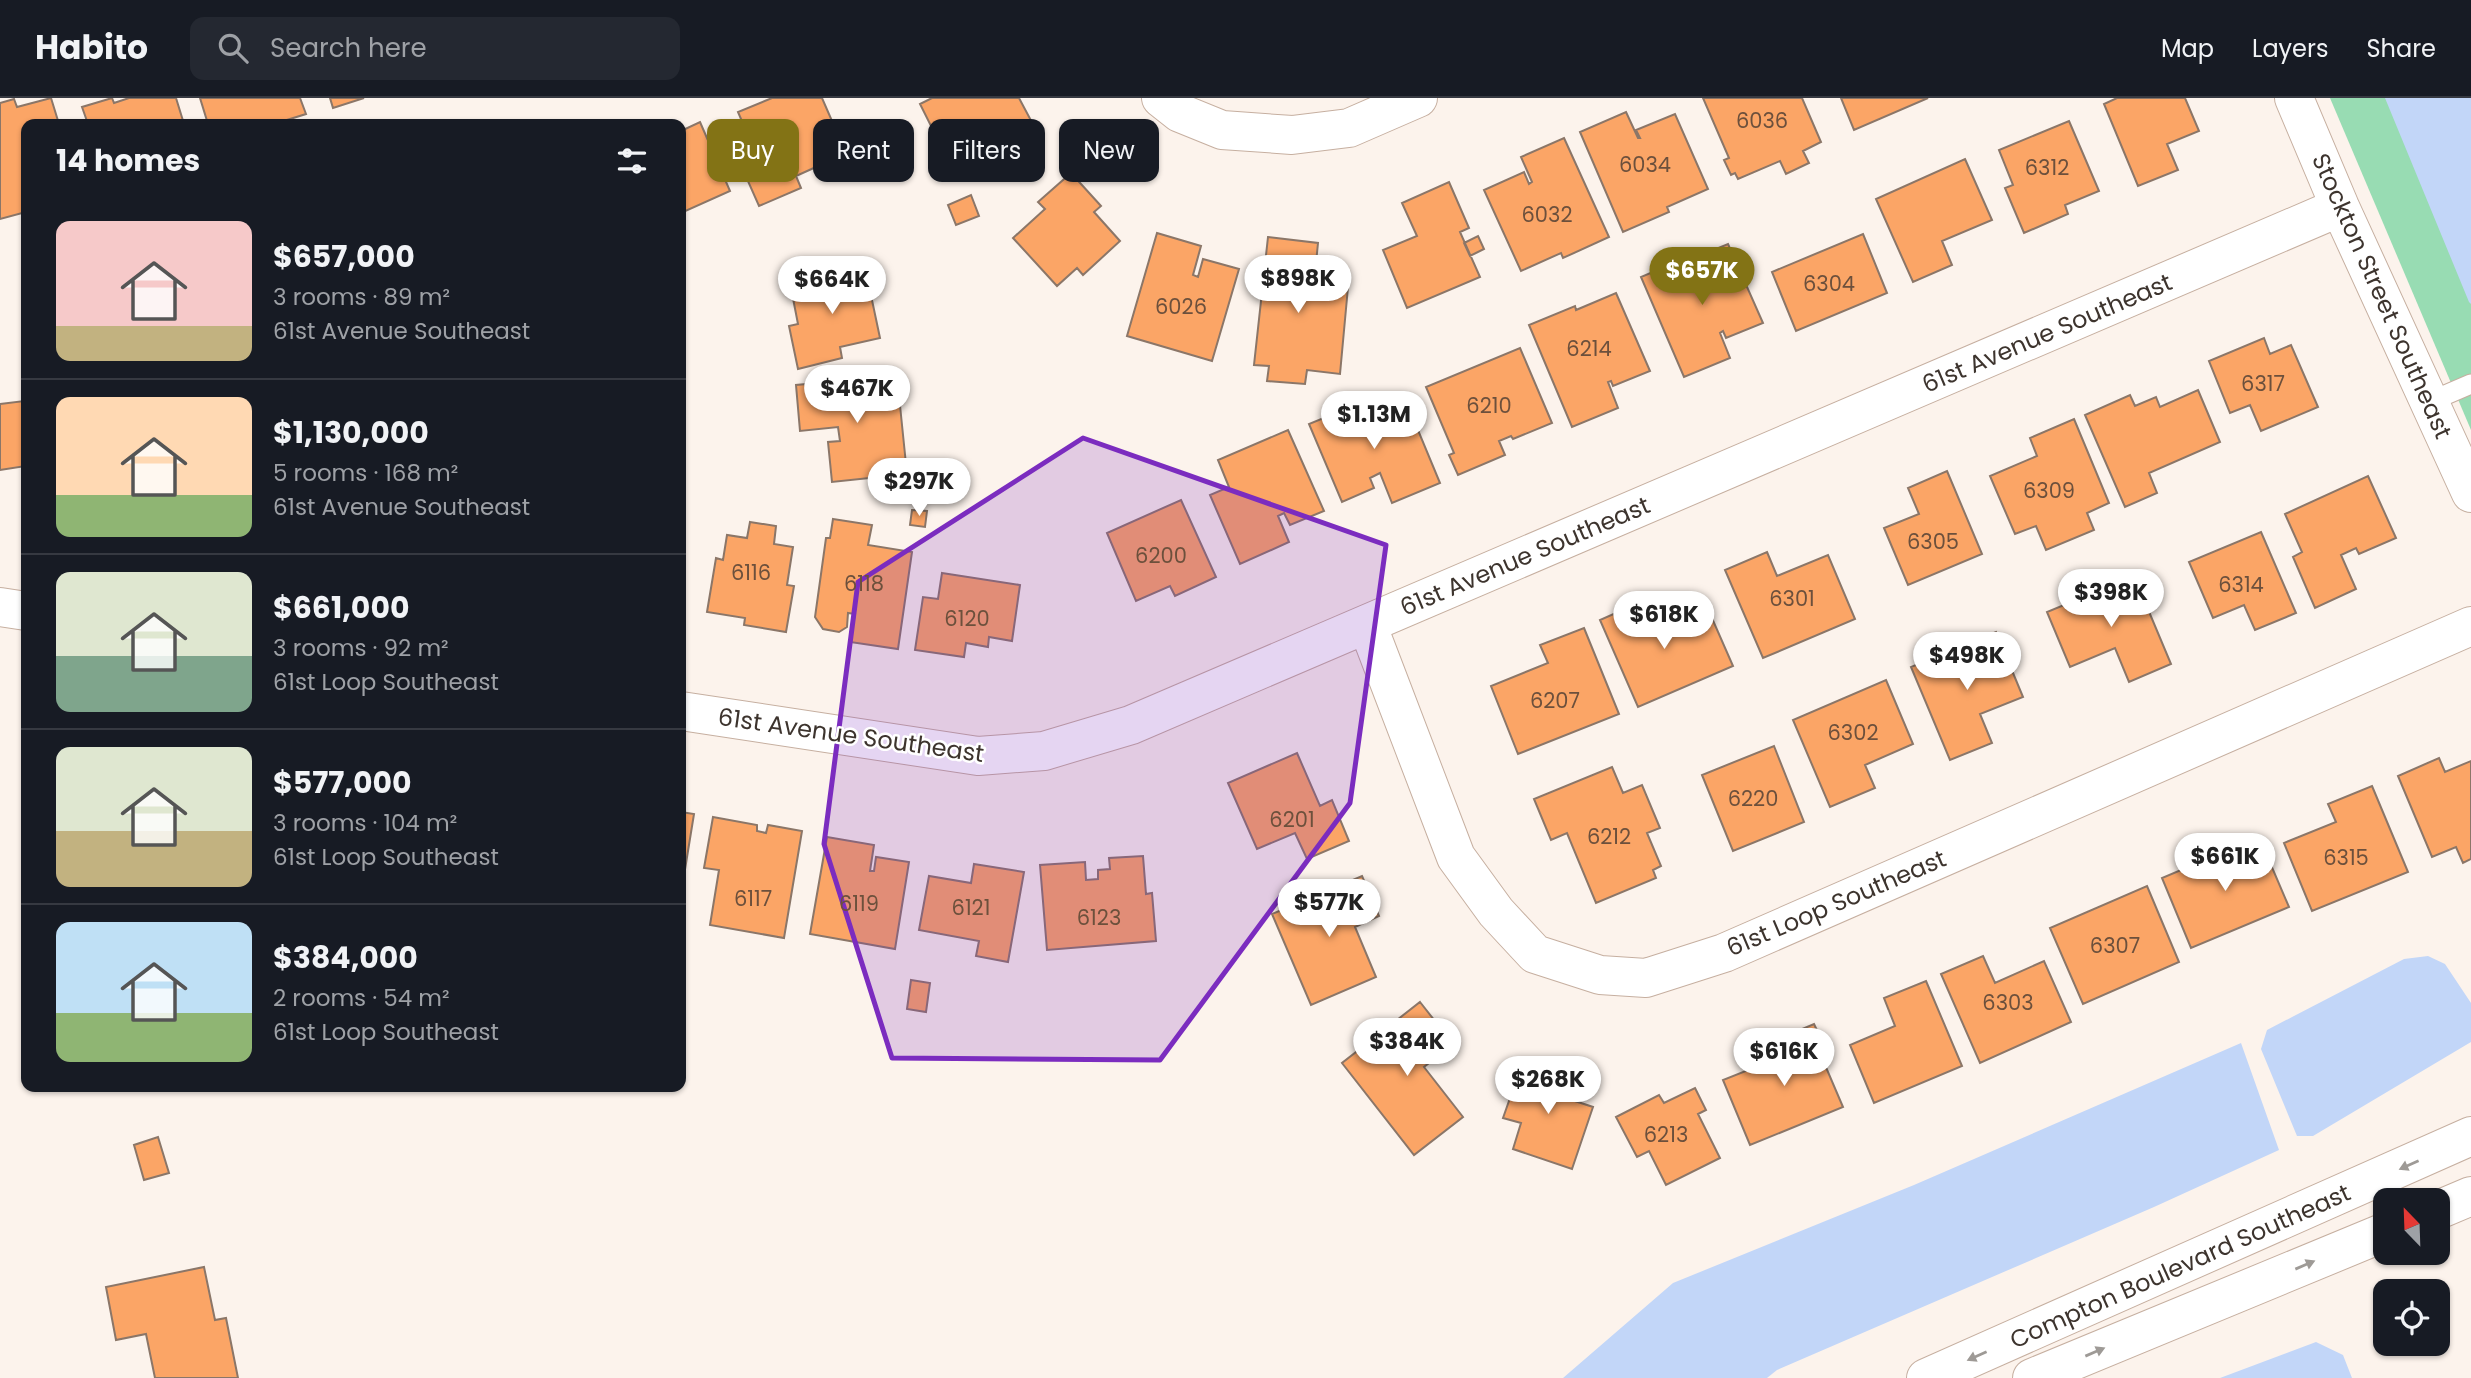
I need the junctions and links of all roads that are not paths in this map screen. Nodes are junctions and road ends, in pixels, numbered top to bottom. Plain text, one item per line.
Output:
1 (1161, 98) edge
2 (1418, 98) edge
3 (2294, 98) edge
4 (2340, 207) junction
5 (2471, 384) edge
6 (2429, 402) junction
7 (2471, 493) edge
8 (0, 607) edge
9 (21, 610) edge
10 (1367, 624) junction
11 (2471, 626) edge
12 (686, 712) edge
13 (2471, 1136) edge
14 (2471, 1196) edge
15 (2450, 1205) edge
16 (2373, 1236) edge
17 (1926, 1378) edge
18 (2032, 1378) edge

1 - 2 street
3 - 4 street, Stockton Street Southeast
4 - 6 street, Stockton Street Southeast
4 - 10 street, 61st Avenue Southeast
5 - 6 lane
6 - 7 street, Stockton Street Southeast
8 - 9 street
10 - 11 street, 61st Loop Southeast
10 - 12 street, 61st Avenue Southeast
13 -> 17 street, Compton Boulevard Southeast
14 - 15 street
18 -> 16 street, Compton Boulevard Southeast

